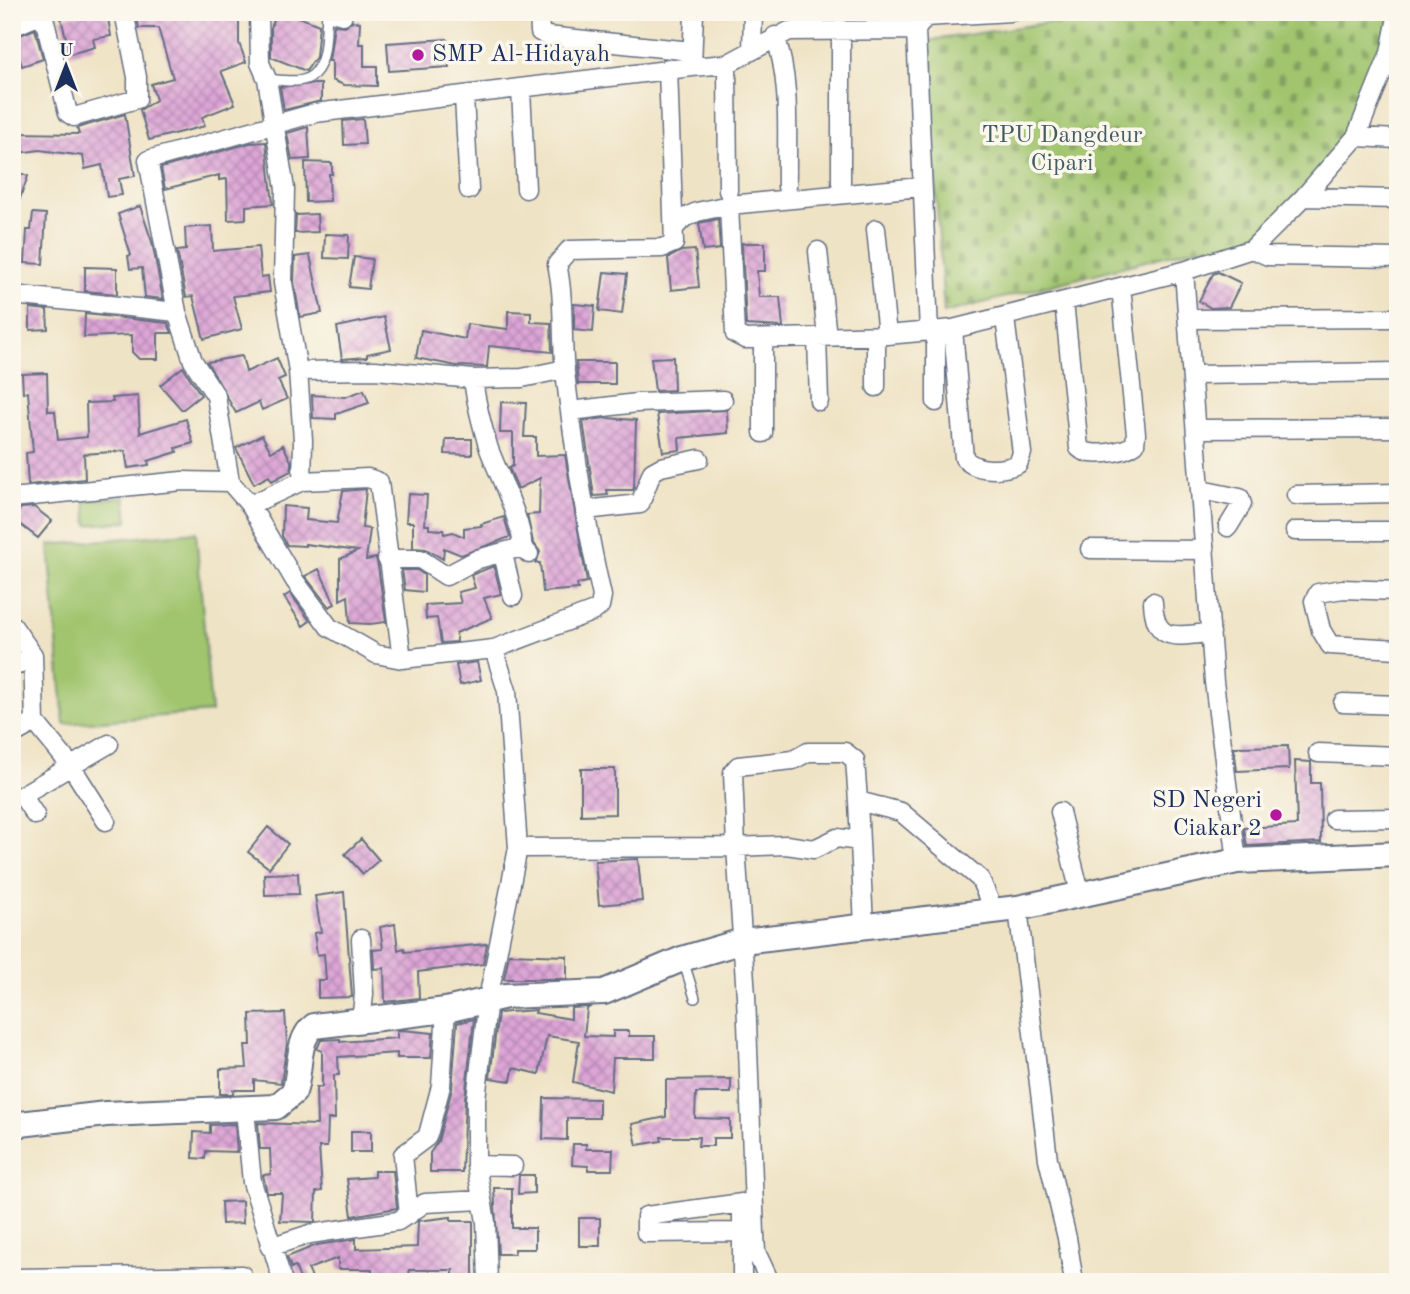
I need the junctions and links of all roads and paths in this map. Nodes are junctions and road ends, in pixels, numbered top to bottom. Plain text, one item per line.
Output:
1 (124, 12) edge
2 (259, 12) edge
3 (539, 12) edge
4 (694, 12) edge
5 (753, 12) edge
6 (1012, 12) edge
7 (1398, 12) edge
8 (45, 13) edge
9 (334, 13) edge
10 (982, 14) edge
11 (811, 20) edge
12 (870, 20) edge
13 (922, 20) edge
14 (12, 27) edge
15 (841, 29) junction
16 (775, 36) junction
17 (751, 51) junction
18 (691, 59) junction
19 (727, 64) junction
20 (668, 68) junction
21 (267, 79) junction
22 (521, 90) junction
23 (464, 97) junction
24 (274, 122) junction
25 (1356, 137) junction
26 (1398, 139) edge
27 (841, 183) dead end
28 (787, 187) dead end
29 (921, 187) junction
30 (469, 190) dead end
31 (526, 190) dead end
32 (1304, 197) junction
33 (729, 198) junction
34 (1398, 198) edge
35 (674, 228) junction
36 (876, 229) dead end
37 (1252, 249) junction
38 (818, 251) dead end
39 (1398, 258) edge
40 (1184, 271) junction
41 (1121, 287) junction
42 (12, 295) edge
43 (1064, 302) junction
44 (177, 312) junction
45 (1005, 318) junction
46 (1398, 318) edge
47 (1190, 319) junction
48 (939, 331) junction
49 (882, 336) junction
50 (822, 337) junction
51 (763, 339) junction
52 (565, 369) junction
53 (298, 371) junction
54 (1398, 372) edge
55 (1193, 375) junction
56 (473, 379) junction
57 (876, 387) dead end
58 (723, 400) dead end
59 (819, 401) dead end
60 (936, 402) dead end
61 (571, 411) junction
62 (1398, 428) edge
63 (1197, 429) junction
64 (763, 433) dead end
65 (699, 459) dead end
66 (302, 481) junction
67 (230, 482) junction
68 (1201, 490) junction
69 (1398, 493) edge
70 (1296, 495) dead end
71 (12, 498) edge
72 (250, 505) junction
73 (584, 510) junction
74 (1228, 527) dead end
75 (1295, 531) dead end
76 (1398, 531) edge
77 (1090, 549) dead end
78 (1205, 550) junction
79 (503, 554) junction
80 (387, 559) junction
81 (1398, 591) edge
82 (513, 596) dead end
83 (1153, 602) dead end
84 (12, 625) edge
85 (1211, 634) junction
86 (494, 649) junction
87 (1398, 649) edge
88 (33, 655) junction
89 (402, 659) junction
90 (12, 668) edge
91 (1343, 703) dead end
92 (1398, 705) edge
93 (34, 722) junction
94 (12, 735) edge
95 (109, 744) dead end
96 (1318, 753) dead end
97 (1398, 756) edge
98 (71, 766) junction
99 (858, 801) junction
100 (1060, 812) dead end
101 (34, 815) dead end
102 (1334, 818) dead end
103 (1398, 818) edge
104 (106, 821) dead end
105 (860, 841) junction
106 (736, 847) junction
107 (518, 848) junction
108 (1398, 854) edge
109 (1237, 861) junction
110 (1080, 893) junction
111 (1006, 909) junction
112 (864, 926) junction
113 (361, 939) dead end
114 (743, 941) junction
115 (682, 959) junction
116 (695, 998) dead end
117 (488, 999) junction
118 (446, 1010) junction
119 (361, 1022) junction
120 (244, 1110) junction
121 (12, 1125) edge
122 (476, 1165) junction
123 (513, 1166) dead end
124 (482, 1200) junction
125 (409, 1215) junction
126 (741, 1232) junction
127 (270, 1247) junction
128 (242, 1275) dead end
129 (12, 1278) edge
130 (209, 1279) edge
131 (283, 1282) edge
132 (488, 1282) edge
133 (741, 1282) edge
134 (770, 1282) edge
135 (1074, 1282) edge

1 - 8 street
2 - 21 street
3 - 18 street
4 - 18 street
5 - 17 street
6 - 10 street
7 - 25 street
8 - 14 street
9 - 21 lane
10 - 13 street
11 - 15 street
11 - 16 street
12 - 13 street
12 - 15 street
13 - 29 street
15 - 27 street
16 - 17 street
16 - 28 street
17 - 19 street
18 - 19 street
18 - 20 street
19 - 33 street
20 - 22 street
20 - 35 street
21 - 24 street
22 - 23 street
22 - 31 street
23 - 24 street
23 - 30 street
24 - 44 street
24 - 53 street
25 - 26 street
25 - 32 street
29 - 33 street
29 - 48 street
32 - 34 street
32 - 37 street
33 - 35 street
33 - 51 street
35 - 52 street
36 - 49 street
37 - 39 street
37 - 40 street
38 - 50 street
40 - 41 street
40 - 47 street
41 - 43 street
41 - 43 street
42 - 44 street
43 - 45 street
44 - 67 street
45 - 48 street
45 - 48 street
46 - 47 street
47 - 55 street
48 - 49 street
48 - 60 street
49 - 50 street
49 - 57 street
50 - 51 street
50 - 59 street
51 - 64 street
52 - 56 street
52 - 61 street
53 - 56 street
53 - 66 street
54 - 55 street
55 - 63 street
56 - 79 street
58 - 61 street
61 - 73 street
62 - 63 street
63 - 68 street
65 - 73 street
66 - 72 street
66 - 80 street
67 - 71 street
67 - 72 street
68 - 74 street
68 - 78 street
69 - 70 street
72 - 89 street
73 - 86 street
75 - 76 street
77 - 78 street
78 - 85 street
79 - 80 street
79 - 82 street
80 - 89 street
81 - 87 street
83 - 85 street
84 - 88 street
85 - 109 street
86 - 89 street
86 - 107 street
88 - 90 street
88 - 93 street
91 - 92 street
93 - 94 street
93 - 98 street
95 - 98 street
96 - 97 street
98 - 101 street
98 - 104 street
99 - 105 street
99 - 106 street
99 - 111 street
100 - 110 street
102 - 103 street
105 - 106 street
105 - 112 street
106 - 107 street
106 - 114 street
107 - 117 street
108 - 109 street
109 - 110 street
110 - 111 street
111 - 112 street
111 - 135 street
112 - 114 street
113 - 119 street
114 - 115 street
114 - 134 street
115 - 116 lane
115 - 117 street
117 - 118 street
117 - 122 street
118 - 119 street
118 - 125 street
119 - 120 street
120 - 121 street
120 - 127 street
122 - 123 street
122 - 124 street
124 - 125 street
124 - 132 street
125 - 127 street
126 - 126 street
126 - 133 street
127 - 131 street
128 - 130 street
129 - 130 street

